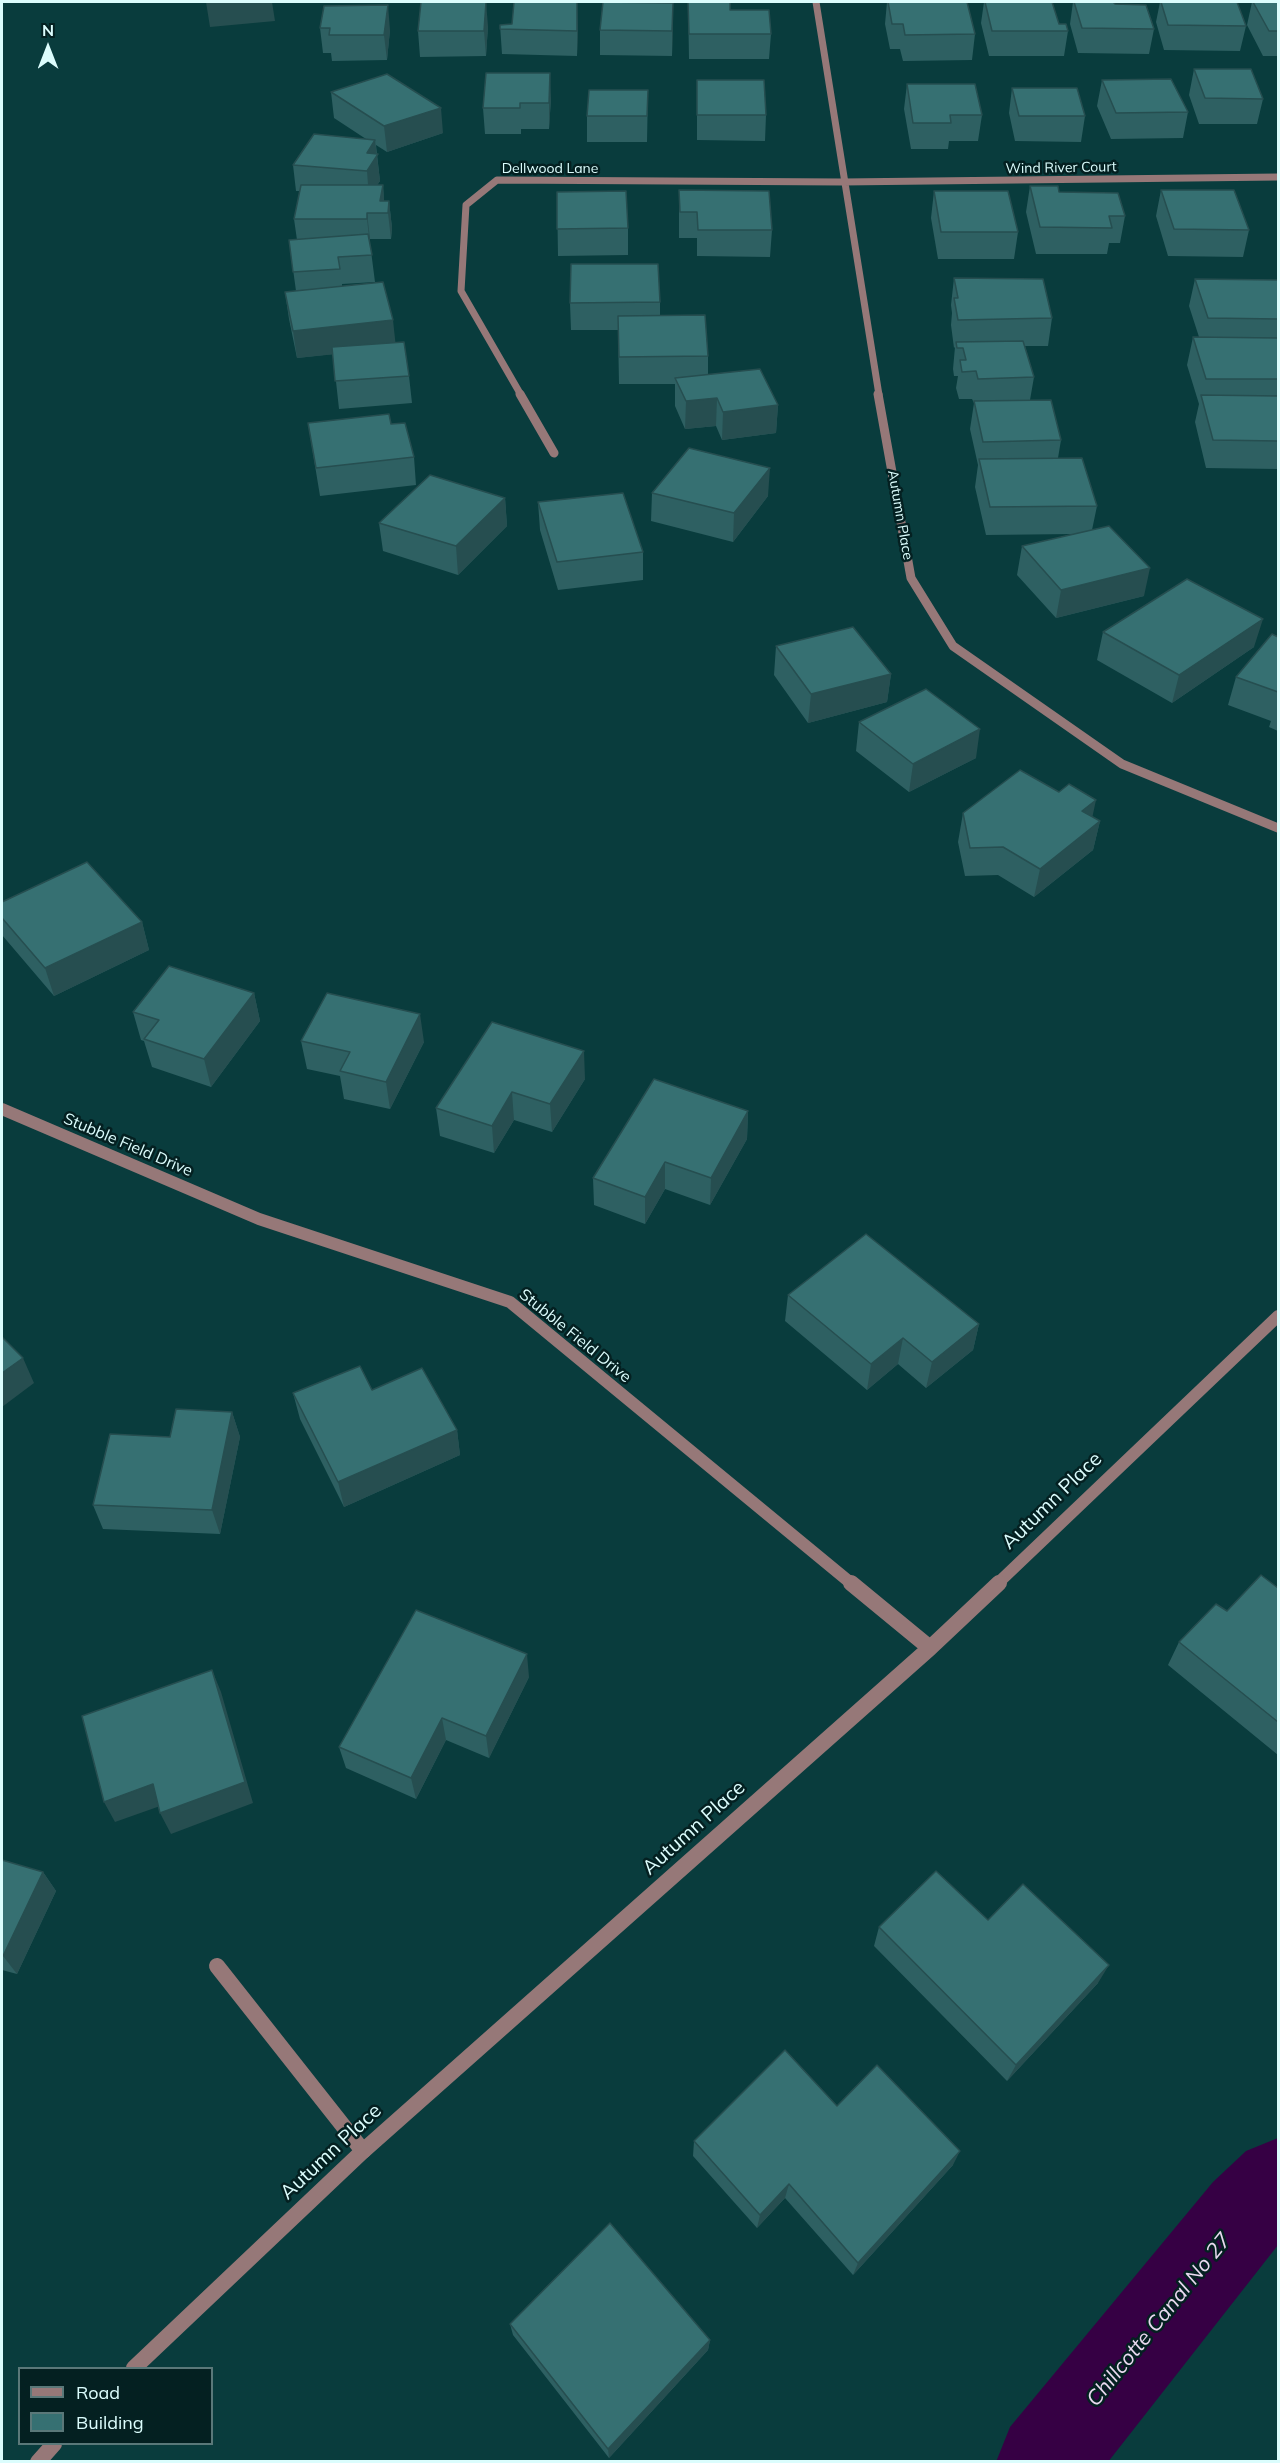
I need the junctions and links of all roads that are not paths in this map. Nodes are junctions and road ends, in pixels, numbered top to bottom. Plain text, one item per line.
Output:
1 (816, 2) edge
2 (1278, 177) edge
3 (843, 182) junction
4 (554, 453) dead end
5 (1278, 828) edge
6 (2, 1109) edge
7 (1278, 1316) edge
8 (930, 1648) junction
9 (217, 1966) dead end
10 (363, 2151) junction
11 (135, 2367) edge
12 (53, 2445) edge
13 (38, 2462) edge

1 - 3 street, Autumn Place
2 - 3 street, Wind River Court
3 - 4 street, Dellwood Lane
3 - 5 street, Autumn Place
6 - 8 street, Stubble Field Drive
7 - 8 street, Autumn Place
8 - 10 street, Autumn Place
9 - 10 street
10 - 11 street, Autumn Place
12 - 13 street

